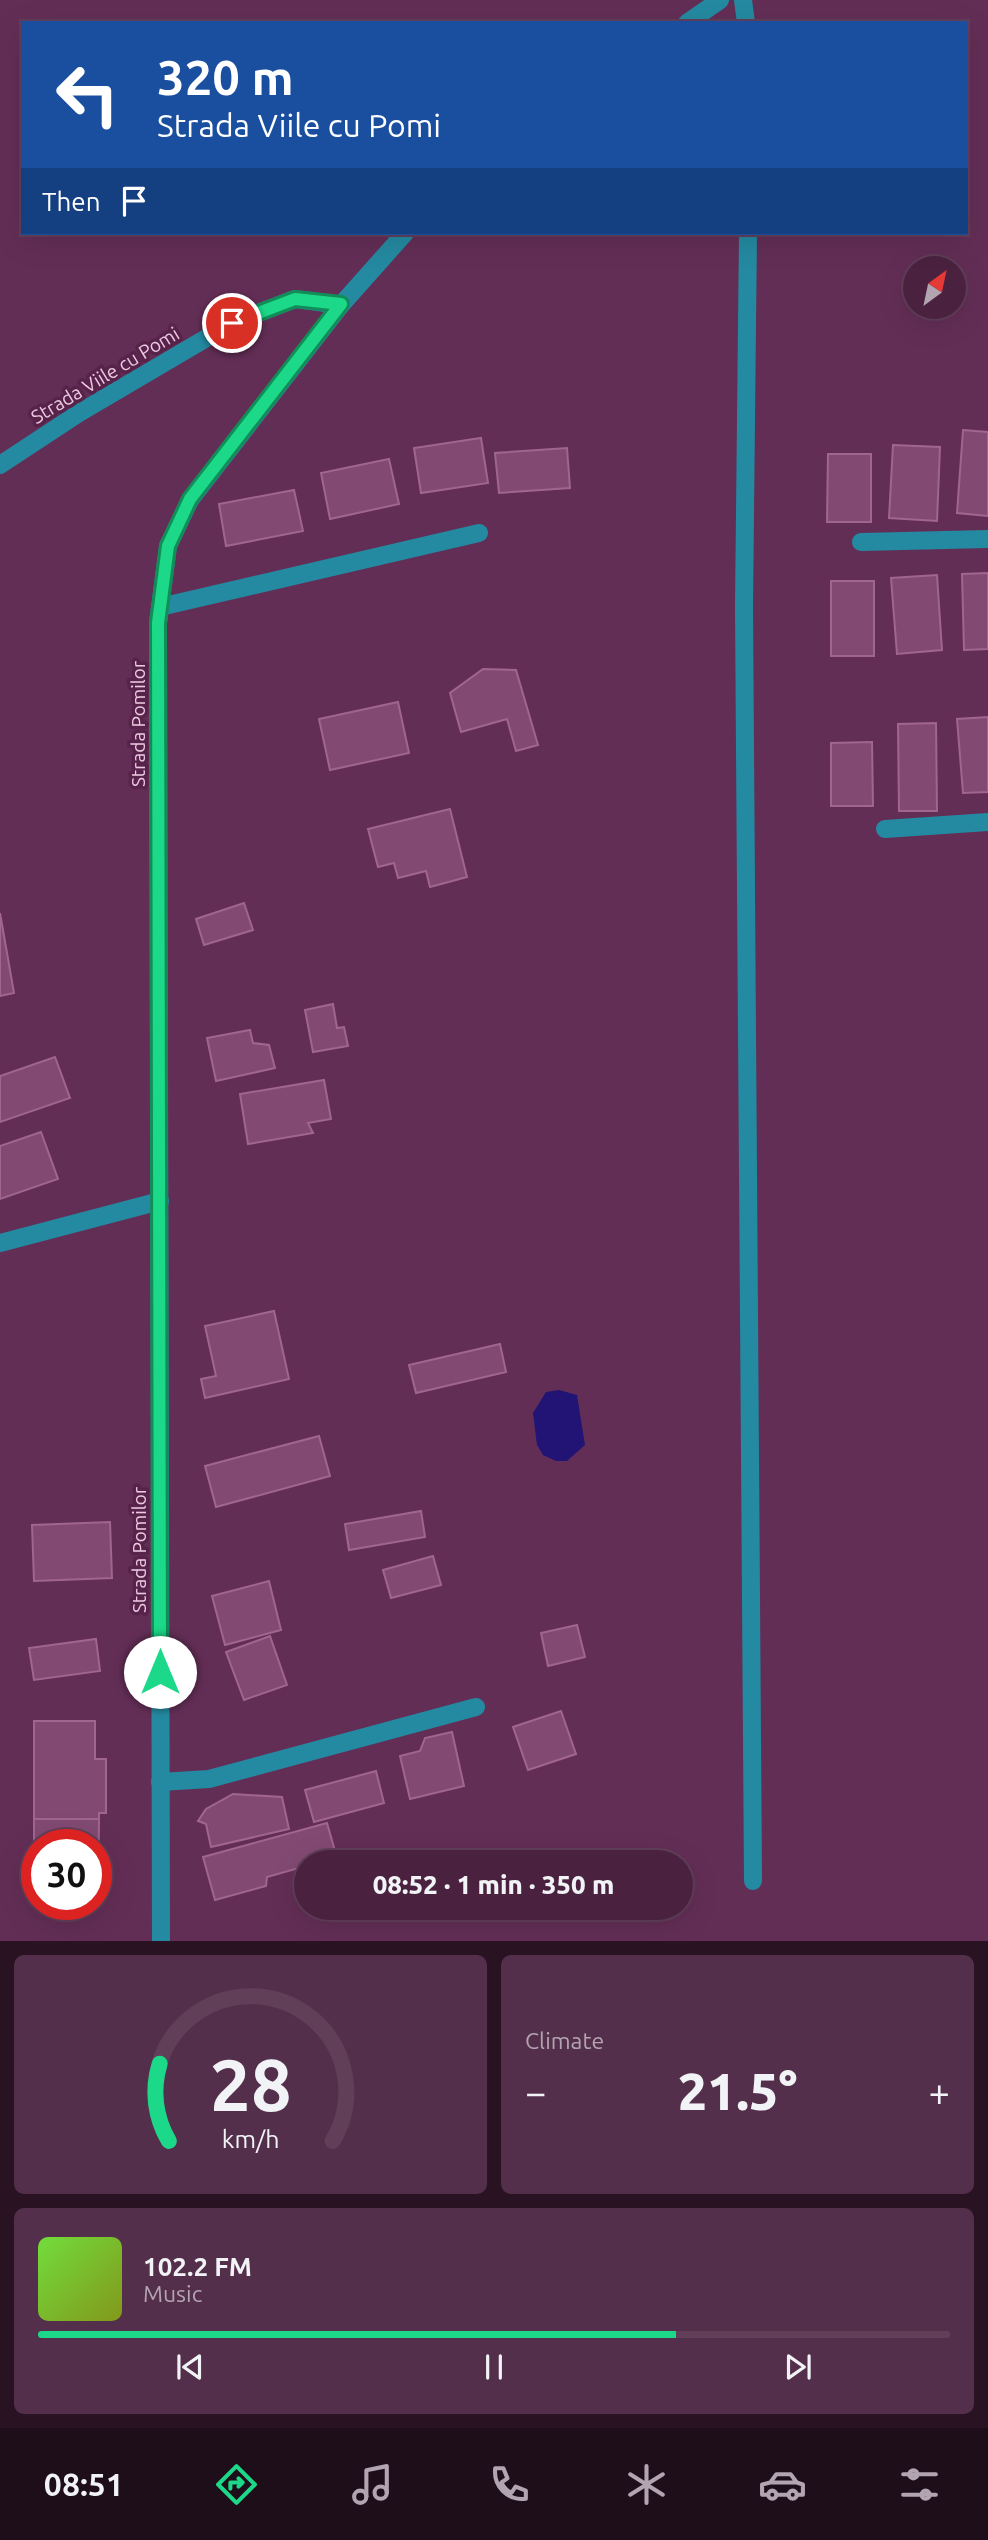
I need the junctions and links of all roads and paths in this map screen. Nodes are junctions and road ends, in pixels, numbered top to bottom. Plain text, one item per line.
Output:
1 (720, 0) edge
2 (743, 0) edge
3 (690, 21) edge
4 (746, 21) edge
5 (403, 235) edge
6 (748, 235) edge
7 (341, 304) junction
8 (0, 465) edge
9 (479, 533) dead end
10 (988, 539) edge
11 (861, 542) dead end
12 (160, 607) junction
13 (988, 822) edge
14 (885, 829) dead end
15 (160, 1201) junction
16 (0, 1243) edge
17 (475, 1707) dead end
18 (160, 1782) junction
19 (753, 1881) dead end
20 (161, 1941) edge

1 - 3 street
2 - 4 street
5 - 7 street
6 - 19 street
7 - 8 street, Strada Viile cu Pomi
7 - 12 street, Strada Pomilor
9 - 12 street
10 - 11 street
12 - 15 street, Strada Pomilor
13 - 14 street
15 - 16 street
15 - 18 street, Strada Pomilor
17 - 18 street
18 - 20 street, Strada Pomilor

